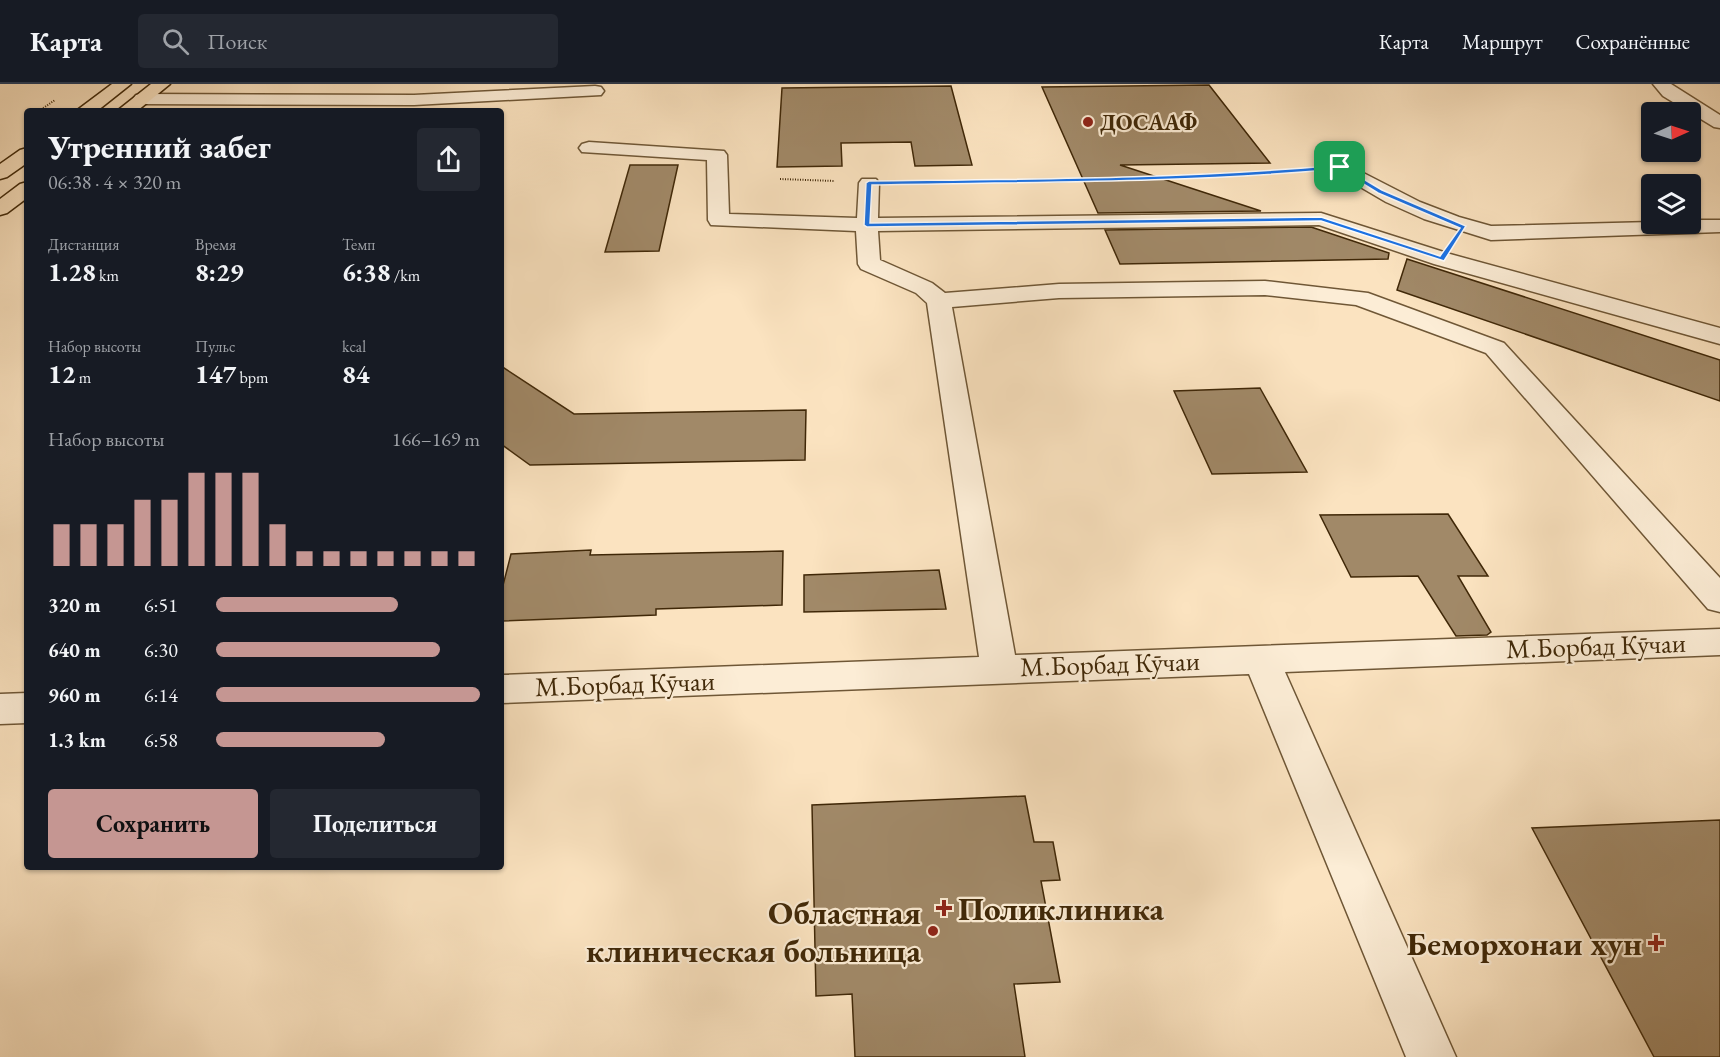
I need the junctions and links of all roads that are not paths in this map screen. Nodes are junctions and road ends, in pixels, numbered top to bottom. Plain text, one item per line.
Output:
1 (123, 84) edge
2 (162, 84) edge
3 (1661, 84) edge
4 (595, 91) dead end
5 (142, 99) junction
6 (89, 108) edge
7 (130, 108) edge
8 (1720, 123) edge
9 (589, 148) dead end
10 (24, 155) edge
11 (1340, 167) road end
12 (0, 173) edge
13 (869, 183) road end
14 (24, 190) edge
15 (0, 209) edge
16 (867, 225) junction
17 (1720, 226) edge
18 (1463, 227) junction
19 (1442, 259) junction
20 (939, 301) junction
21 (1720, 336) edge
22 (1720, 600) edge
23 (1720, 642) edge
24 (1261, 659) junction
25 (999, 669) junction
26 (504, 689) edge
27 (24, 708) edge
28 (0, 709) edge
29 (1431, 1057) edge

1 - 6 main road
2 - 5 main road
3 - 8 street
4 - 5 street
5 - 7 main road
9 - 16 street
10 - 12 main road
11 - 18 street
13 - 16 street
14 - 15 main road
16 - 19 street
16 - 20 street
17 - 18 street
18 - 19 street
19 - 21 street
20 - 22 street
20 - 25 street
23 - 24 street, М.Борбад Кӯчаи
24 - 25 street, М.Борбад Кӯчаи
24 - 29 street
25 - 26 street, М.Борбад Кӯчаи
27 - 28 street

